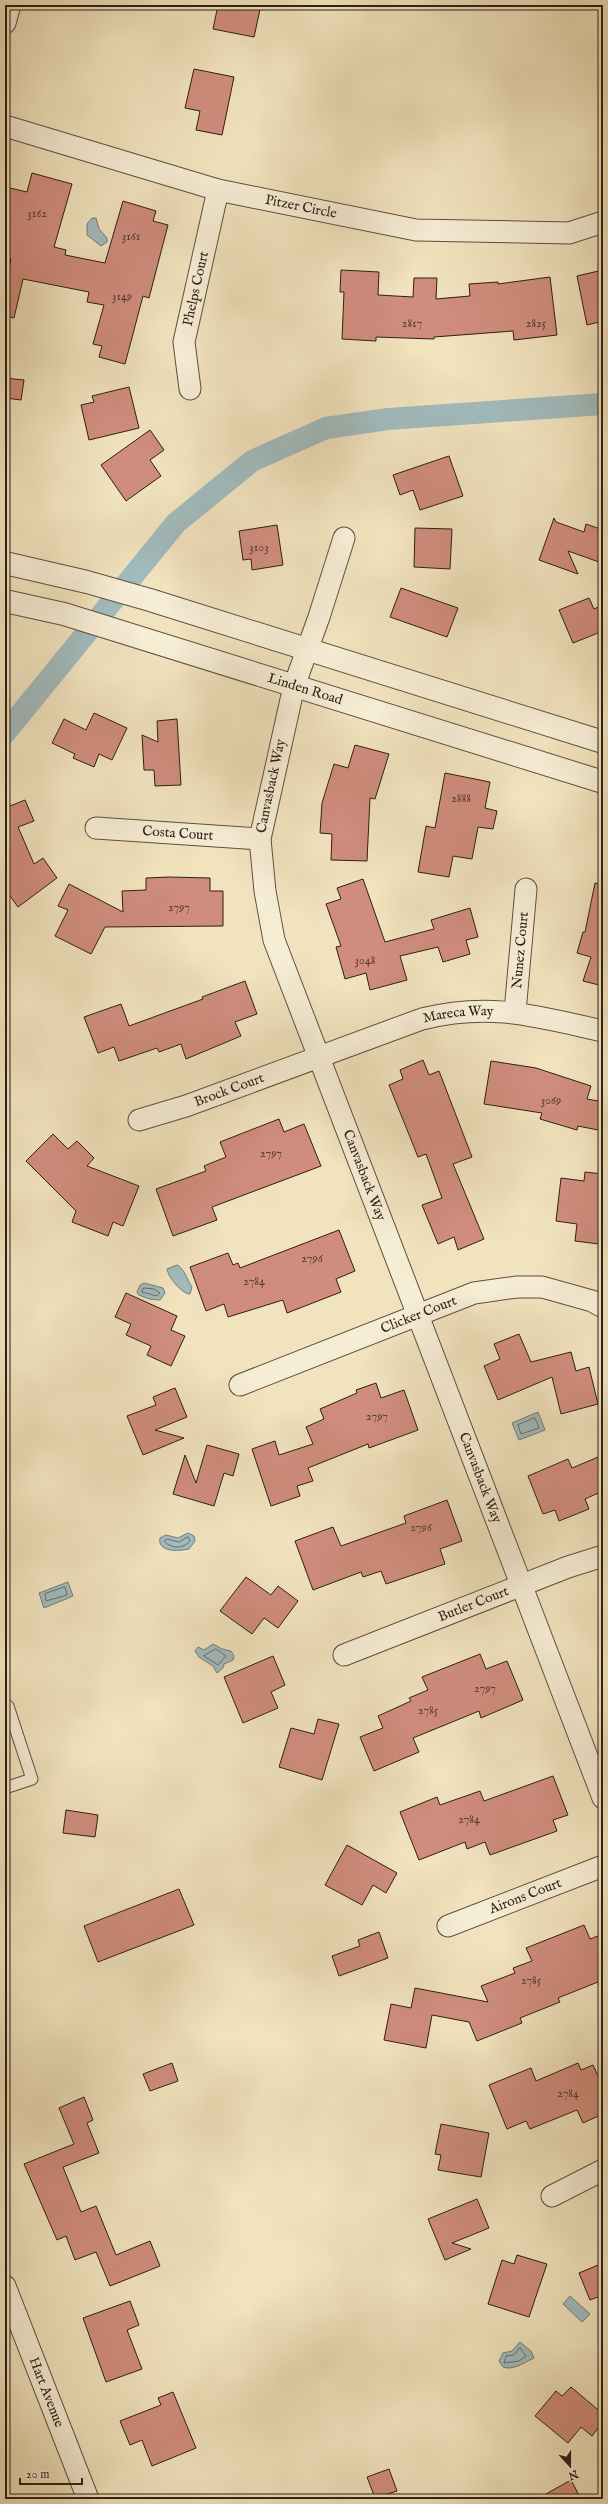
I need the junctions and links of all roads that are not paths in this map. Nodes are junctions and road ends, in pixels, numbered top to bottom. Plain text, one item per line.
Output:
1 (10, 5) edge
2 (5, 23) edge
3 (5, 126) edge
4 (218, 190) junction
5 (603, 222) edge
6 (190, 389) dead end
7 (344, 538) dead end
8 (5, 563) edge
9 (5, 601) edge
10 (308, 648) junction
11 (294, 686) junction
12 (603, 742) edge
13 (603, 782) edge
14 (96, 828) dead end
15 (260, 839) junction
16 (526, 888) dead end
17 (515, 1012) junction
18 (603, 1031) edge
19 (318, 1057) junction
20 (140, 1120) dead end
21 (603, 1307) edge
22 (418, 1316) junction
23 (240, 1385) dead end
24 (603, 1556) edge
25 (522, 1586) junction
26 (344, 1655) dead end
27 (5, 1707) edge
28 (5, 1788) edge
29 (603, 1798) edge
30 (603, 1866) edge
31 (448, 1926) dead end
32 (603, 2170) edge
33 (552, 2196) dead end
34 (5, 2286) edge
35 (88, 2499) edge

1 - 2 street
3 - 4 street, Pitzer Circle
4 - 5 street, Pitzer Circle
4 - 6 street, Phelps Court
7 - 10 street, Canvasback Way
8 - 10 street
9 - 11 street, Linden Road
10 - 11 street, Canvasback Way
10 - 12 street
11 - 13 street, Linden Road
11 - 15 street, Canvasback Way
14 - 15 street, Costa Court
15 - 19 street, Canvasback Way
16 - 17 street, Nunez Court
17 - 18 street, Mareca Way
17 - 19 street, Mareca Way
19 - 20 street, Brock Court
19 - 22 street, Canvasback Way
21 - 22 street, Clicker Court
22 - 23 street, Clicker Court
22 - 25 street, Canvasback Way
24 - 25 street, Butler Court
25 - 26 street, Butler Court
25 - 29 street, Canvasback Way
27 - 28 lane
30 - 31 street, Airons Court
32 - 33 street
34 - 35 street, Hart Avenue

